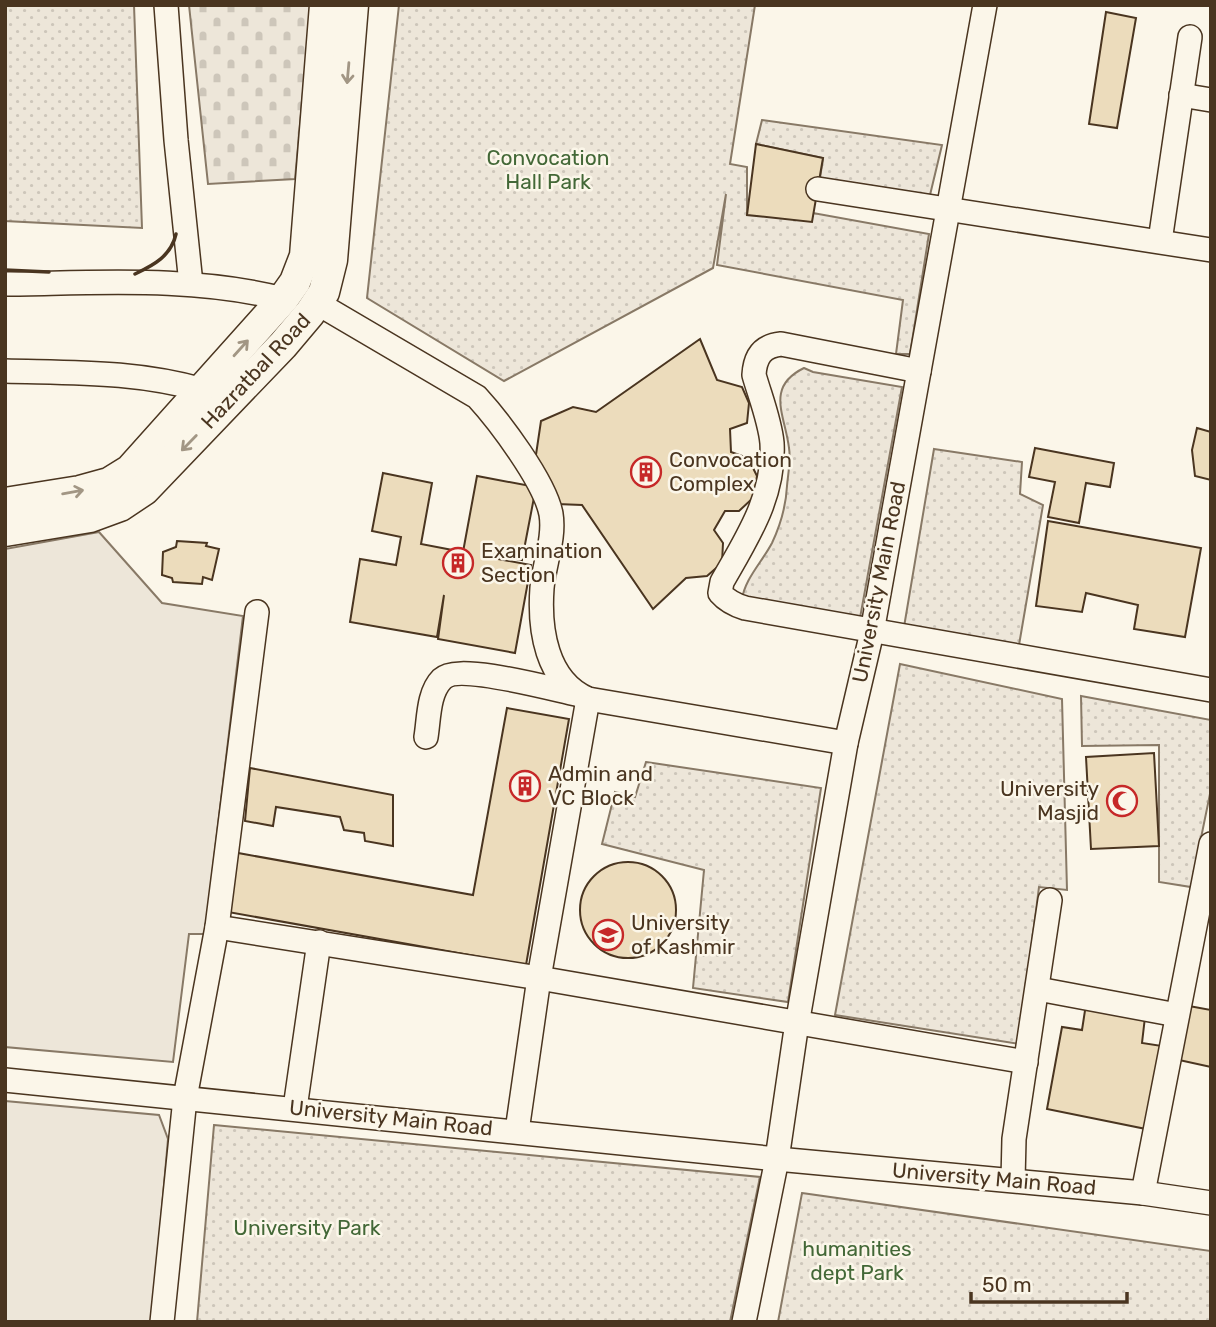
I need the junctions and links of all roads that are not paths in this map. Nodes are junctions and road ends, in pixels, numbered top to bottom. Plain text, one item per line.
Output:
1 (166, 5) edge
2 (325, 5) edge
3 (353, 5) edge
4 (985, 5) edge
5 (1190, 37) dead end
6 (1181, 95) junction
7 (1211, 100) edge
8 (818, 189) dead end
9 (950, 208) junction
10 (1160, 241) junction
11 (1211, 250) edge
12 (5, 284) edge
13 (191, 284) junction
14 (283, 299) junction
15 (314, 308) junction
16 (5, 371) edge
17 (919, 371) junction
18 (203, 390) junction
19 (5, 503) edge
20 (5, 531) edge
21 (257, 612) dead end
22 (872, 632) junction
23 (1211, 690) edge
24 (582, 697) junction
25 (426, 737) dead end
26 (846, 743) junction
27 (1211, 844) edge
28 (1050, 900) dead end
29 (217, 927) junction
30 (320, 942) junction
31 (539, 978) junction
32 (1038, 989) junction
33 (1177, 1015) junction
34 (797, 1023) junction
35 (1026, 1062) junction
36 (5, 1080) edge
37 (185, 1098) junction
38 (295, 1108) junction
39 (517, 1131) junction
40 (777, 1159) junction
41 (1013, 1180) junction
42 (1143, 1193) junction
43 (1211, 1203) edge
44 (162, 1322) edge
45 (744, 1322) edge

1 - 13 street
2 - 14 main road, Hazratbal Road
3 -> 15 main road, Hazratbal Road
4 - 9 street, University Main Road
5 - 6 street
6 - 7 street
6 - 10 street
8 - 9 street
9 - 10 street
9 - 17 street, University Main Road
10 - 11 street
12 - 13 street
13 - 14 street
14 - 15 main road
18 -> 14 main road, Hazratbal Road
15 -> 20 main road, Hazratbal Road
15 - 24 street
16 - 18 street
17 - 22 street, University Main Road
17 - 22 street
19 -> 18 main road, Hazratbal Road
21 - 29 street
22 - 23 street
22 - 26 street, University Main Road
24 - 25 street
24 - 26 street
24 - 31 street
26 - 34 street, University Main Road
27 - 33 street
28 - 32 street
29 - 30 street
29 - 37 street
30 - 31 street
30 - 38 street
31 - 34 street
31 - 39 street
32 - 33 street
32 - 35 street
33 - 42 street
34 - 35 street
34 - 40 street, University Main Road
35 - 41 street
36 - 37 street, University Main Road
37 - 38 street, University Main Road
37 - 44 street
38 - 39 street, University Main Road
39 - 40 street, University Main Road
40 - 41 street, University Main Road
40 - 45 street, University Main Road
41 - 42 street, University Main Road
42 - 43 street, University Main Road

